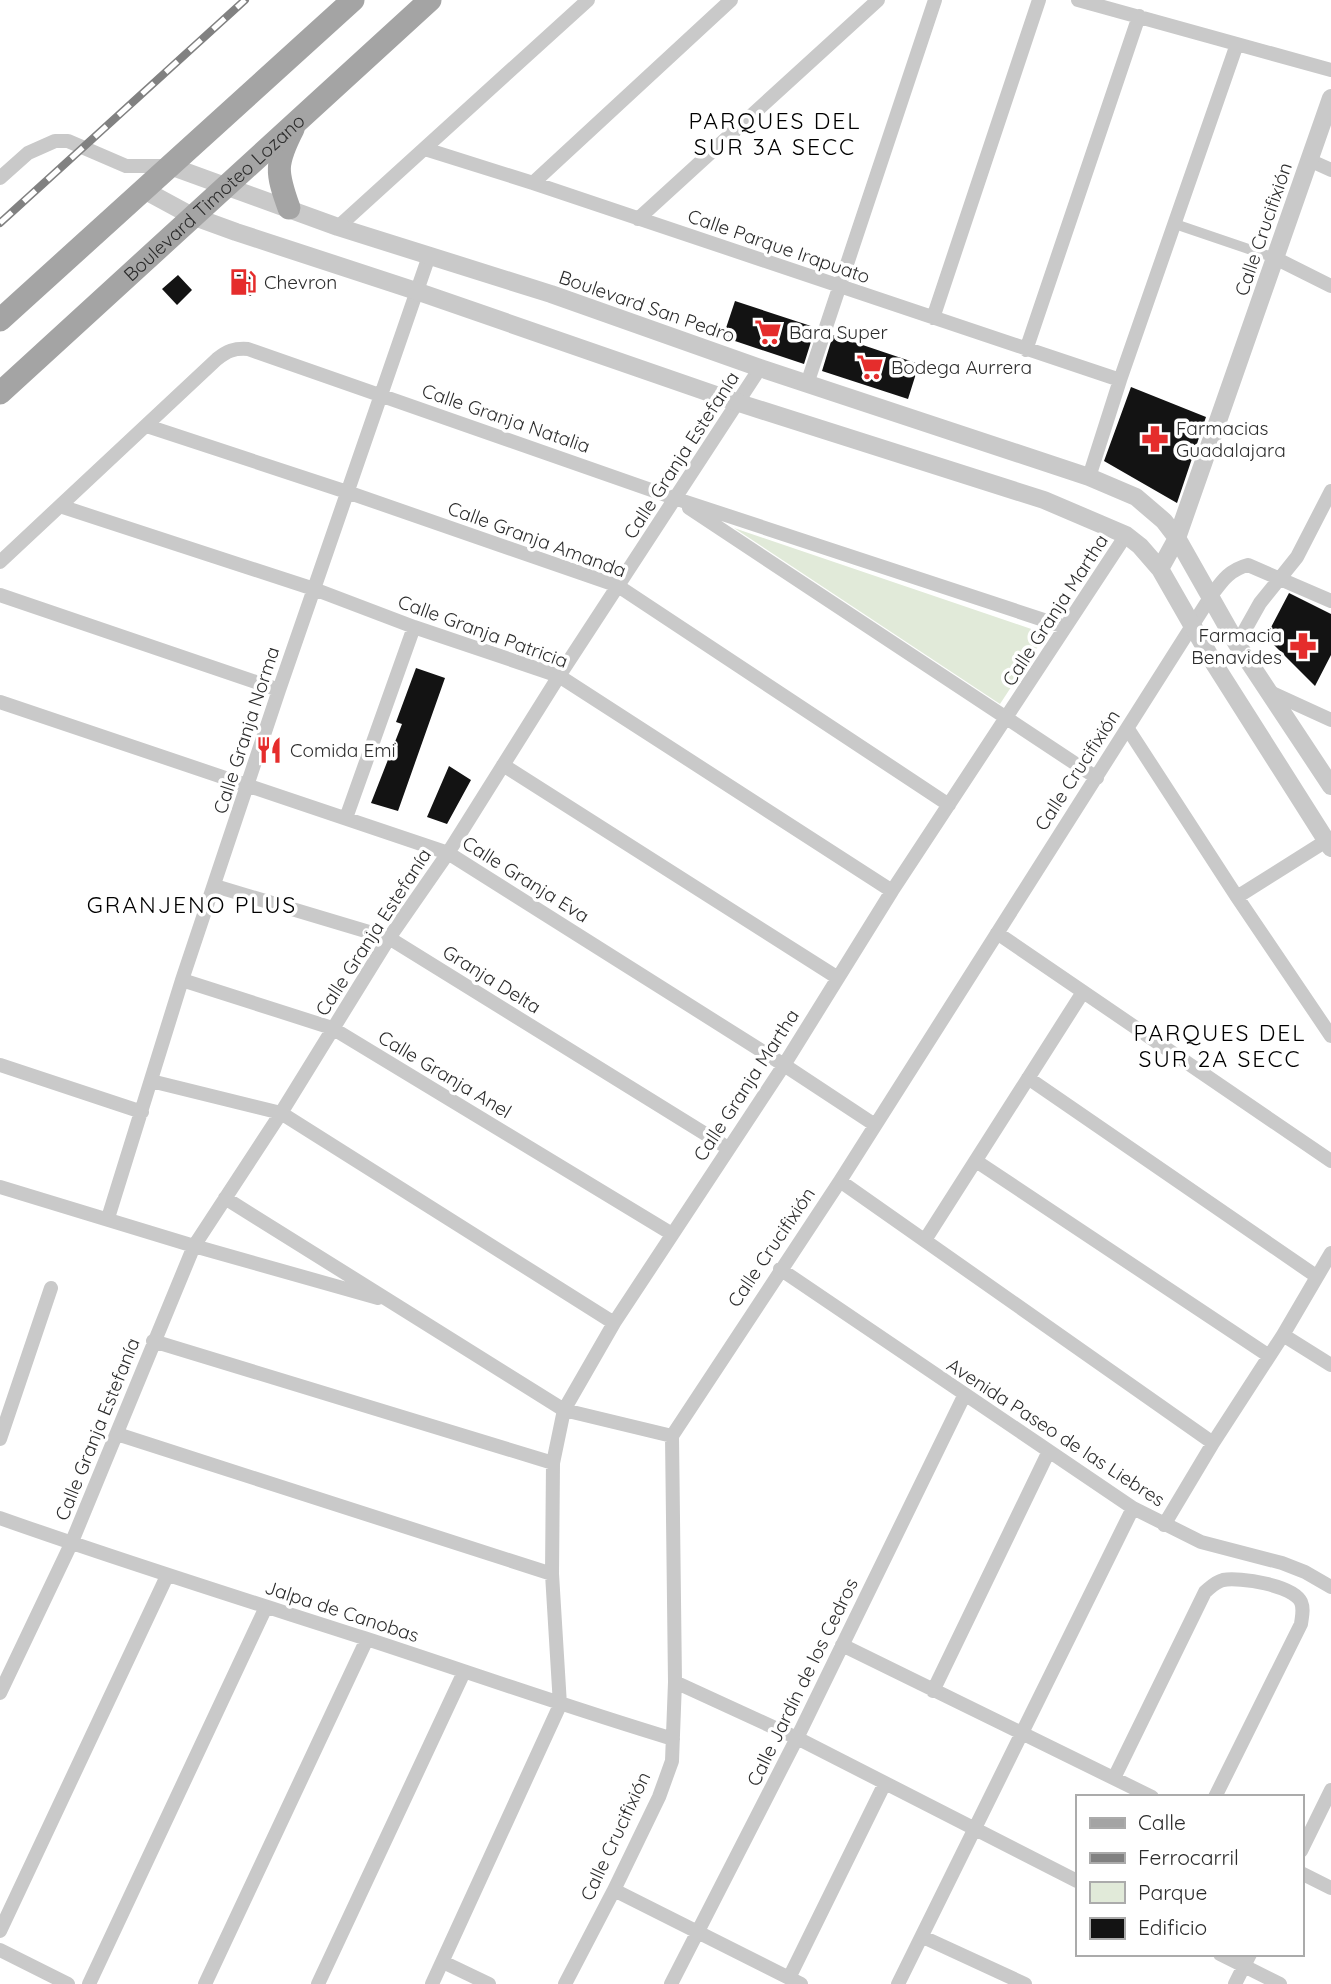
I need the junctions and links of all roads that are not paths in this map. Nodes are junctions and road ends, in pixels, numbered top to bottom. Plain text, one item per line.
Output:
1 (353, 0) edge
2 (430, 0) edge
3 (588, 0) edge
4 (731, 0) edge
5 (878, 0) edge
6 (934, 0) edge
7 (1039, 0) edge
8 (1078, 0) edge
9 (1139, 16) junction
10 (1237, 44) junction
11 (1331, 70) edge
12 (1331, 98) edge
13 (297, 120) junction
14 (425, 149) junction
15 (1309, 160) junction
16 (126, 166) junction
17 (170, 166) junction
18 (1331, 170) edge
19 (0, 178) edge
20 (533, 183) junction
21 (224, 187) junction
22 (144, 190) junction
23 (289, 208) junction
24 (192, 216) junction
25 (638, 219) junction
26 (1175, 224) junction
27 (338, 227) junction
28 (429, 256) junction
29 (1275, 258) junction
30 (837, 286) junction
31 (1331, 286) edge
32 (416, 291) junction
33 (933, 318) junction
34 (0, 320) edge
35 (1026, 350) junction
36 (761, 368) junction
37 (1120, 380) junction
38 (807, 384) junction
39 (0, 393) edge
40 (381, 394) junction
41 (739, 403) junction
42 (147, 426) junction
43 (1089, 477) junction
44 (1331, 491) edge
45 (347, 492) junction
46 (674, 498) junction
47 (60, 506) junction
48 (1126, 536) junction
49 (1177, 538) junction
50 (0, 562) edge
51 (1160, 569) junction
52 (1282, 578) junction
53 (618, 586) junction
54 (314, 589) junction
55 (0, 595) edge
56 (1211, 596) junction
57 (1331, 601) edge
58 (414, 627) junction
59 (1065, 627) junction
60 (1192, 627) junction
61 (1237, 644) junction
62 (559, 676) junction
63 (279, 690) junction
64 (1268, 691) junction
65 (0, 702) edge
66 (1007, 719) junction
67 (1331, 720) edge
68 (1128, 729) junction
69 (503, 765) junction
70 (1097, 778) junction
71 (247, 785) junction
72 (1331, 786) edge
73 (949, 805) junction
74 (346, 818) junction
75 (1329, 845) edge
76 (448, 853) junction
77 (215, 886) junction
78 (892, 891) junction
79 (1237, 897) junction
80 (997, 933) junction
81 (390, 938) junction
82 (838, 978) junction
83 (182, 980) junction
84 (1083, 992) junction
85 (332, 1028) junction
86 (1331, 1035) edge
87 (0, 1065) edge
88 (784, 1065) junction
89 (1028, 1078) junction
90 (151, 1081) junction
91 (142, 1112) junction
92 (281, 1113) junction
93 (875, 1125) junction
94 (728, 1148) junction
95 (976, 1161) junction
96 (1331, 1161) edge
97 (840, 1181) junction
98 (0, 1187) edge
99 (225, 1198) junction
100 (108, 1218) junction
101 (672, 1234) junction
102 (925, 1240) junction
103 (194, 1246) junction
104 (1331, 1253) edge
105 (780, 1269) junction
106 (1316, 1276) junction
107 (51, 1288) dead end
108 (397, 1304) junction
109 (614, 1323) junction
110 (1283, 1335) junction
111 (153, 1341) junction
112 (1269, 1356) junction
113 (1331, 1365) edge
114 (964, 1396) junction
115 (564, 1410) junction
116 (117, 1434) junction
117 (672, 1436) junction
118 (0, 1439) edge
119 (1213, 1443) junction
120 (1048, 1453) junction
121 (553, 1463) junction
122 (1133, 1508) junction
123 (0, 1518) edge
124 (1164, 1525) junction
125 (71, 1544) junction
126 (552, 1574) junction
127 (167, 1576) junction
128 (1331, 1587) edge
129 (267, 1607) junction
130 (367, 1639) junction
131 (842, 1645) junction
132 (464, 1672) junction
133 (675, 1682) junction
134 (933, 1691) junction
135 (0, 1693) edge
136 (560, 1705) junction
137 (1022, 1733) junction
138 (797, 1738) junction
139 (673, 1739) junction
140 (1114, 1778) junction
141 (885, 1783) junction
142 (1331, 1790) edge
143 (1148, 1795) edge
144 (1215, 1795) edge
145 (976, 1829) junction
146 (1303, 1847) edge
147 (1303, 1874) edge
148 (1076, 1880) edge
149 (1331, 1888) edge
150 (614, 1890) junction
151 (0, 1931) edge
152 (697, 1933) junction
153 (923, 1937) junction
154 (0, 1950) edge
155 (1229, 1956) edge
156 (1247, 1960) edge
157 (443, 1962) junction
158 (795, 1981) edge
159 (567, 1983) edge
160 (68, 1984) edge
161 (89, 1984) edge
162 (205, 1984) edge
163 (318, 1984) edge
164 (432, 1984) edge
165 (489, 1984) edge
166 (671, 1984) edge
167 (898, 1984) edge
168 (1025, 1984) edge
169 (1235, 1984) edge
170 (1280, 1984) edge

1 - 17 main road
2 - 13 main road, Boulevard Timoteo Lozano
3 - 14 street
4 - 20 street
5 - 25 street
6 - 30 street
7 - 33 street
8 - 9 street
9 - 10 street
9 - 35 street
10 - 11 street
10 - 26 street
12 - 15 street, Calle Crucifixión
13 - 21 main road, Boulevard Timoteo Lozano
13 - 23 main road
14 - 20 street, Calle Parque Irapuato
14 - 27 street
15 - 18 street
15 - 29 street, Calle Crucifixión
16 - 17 street
16 - 19 street
16 - 22 street
17 - 21 street, Boulevard San Pedro
17 - 22 main road
20 - 25 street, Calle Parque Irapuato
21 - 23 street, Boulevard San Pedro
21 - 24 main road, Boulevard Timoteo Lozano
22 - 24 street
22 - 34 main road
23 - 27 street, Boulevard San Pedro
24 - 32 street
24 - 39 main road, Boulevard Timoteo Lozano
25 - 30 street, Calle Parque Irapuato
26 - 29 street
26 - 37 street
27 - 28 street, Boulevard San Pedro
28 - 32 street, Calle Granja Norma
28 - 36 street, Boulevard San Pedro
29 - 31 street
29 - 49 street, Calle Crucifixión
30 - 33 street, Calle Parque Irapuato
30 - 38 street
32 - 40 street, Calle Granja Norma
32 - 41 street
33 - 35 street, Calle Parque Irapuato
35 - 37 street, Calle Parque Irapuato
36 - 38 street, Boulevard San Pedro
36 - 41 street, Calle Granja Estefanía
37 - 43 street
38 - 43 street, Boulevard San Pedro
40 - 42 street, Calle Granja Natalia
40 - 45 street, Calle Granja Norma
40 - 46 street, Calle Granja Natalia
41 - 46 street, Calle Granja Estefanía
41 - 48 street
42 - 45 street, Calle Granja Amanda
42 - 47 street, Calle Granja Natalia
43 - 49 street, Boulevard San Pedro
44 - 52 street
45 - 53 street, Calle Granja Amanda
45 - 54 street, Calle Granja Norma
46 - 53 street, Calle Granja Estefanía
46 - 59 street, Calle Granja Natalia
46 - 66 street
47 - 50 street, Calle Granja Natalia
47 - 54 street, Calle Granja Patricia
48 - 51 street
48 - 59 street, Calle Granja Martha
49 - 51 street, Calle Crucifixión
49 - 56 street, Boulevard San Pedro
51 - 60 street
52 - 56 street, Calle Crucifixión
52 - 57 street, Calle Crucifixión
52 - 61 street
53 - 62 street, Calle Granja Estefanía
53 - 73 street, Calle Granja Amanda
54 - 58 street, Calle Granja Patricia
54 - 63 street, Calle Granja Norma
55 - 63 street
56 - 60 street, Calle Crucifixión
56 - 61 street, Boulevard San Pedro
58 - 62 street, Calle Granja Patricia
58 - 74 street
59 - 66 street, Calle Granja Martha
60 - 68 street, Calle Crucifixión
60 - 75 street
61 - 64 street, Boulevard San Pedro
62 - 69 street, Calle Granja Estefanía
62 - 78 street, Calle Granja Patricia
63 - 71 street, Calle Granja Norma
64 - 67 street
64 - 72 street, Boulevard San Pedro
65 - 71 street, Calle Granja Eva
66 - 70 street
66 - 73 street, Calle Granja Martha
68 - 70 street, Calle Crucifixión
68 - 79 street
69 - 76 street, Calle Granja Estefanía
69 - 82 street
70 - 80 street, Calle Crucifixión
71 - 74 street, Calle Granja Eva
71 - 77 street, Calle Granja Norma
73 - 78 street, Calle Granja Martha
74 - 76 street, Calle Granja Eva
75 - 79 street
76 - 81 street, Calle Granja Estefanía
76 - 88 street, Calle Granja Eva
77 - 81 street, Granja Delta
77 - 83 street, Calle Granja Norma
78 - 82 street, Calle Granja Martha
79 - 86 street
80 - 84 street
80 - 93 street, Calle Crucifixión
81 - 85 street, Calle Granja Estefanía
81 - 94 street, Granja Delta
82 - 88 street, Calle Granja Martha
83 - 85 street, Calle Granja Anel
83 - 90 street, Calle Granja Norma
84 - 89 street
84 - 96 street
85 - 92 street, Calle Granja Estefanía
85 - 101 street, Calle Granja Anel
87 - 91 street
88 - 93 street, Calle Granja Eva
88 - 94 street, Calle Granja Martha
89 - 95 street
89 - 106 street
90 - 91 street, Calle Granja Norma
90 - 92 street
91 - 100 street, Calle Granja Norma
92 - 99 street, Calle Granja Estefanía
92 - 109 street
93 - 97 street, Calle Crucifixión
94 - 101 street, Calle Granja Martha
95 - 102 street
95 - 112 street
97 - 102 street
97 - 105 street, Calle Crucifixión
98 - 100 street
99 - 103 street, Calle Granja Estefanía
99 - 108 street
100 - 103 street
101 - 109 street, Calle Granja Martha
102 - 119 street
103 - 108 street
103 - 111 street, Calle Granja Estefanía
104 - 106 street
105 - 114 street, Avenida Paseo de las Liebres
105 - 117 street, Calle Crucifixión
106 - 110 street
107 - 118 street
108 - 115 street
109 - 115 street, Calle Granja Martha
110 - 112 street
110 - 113 street
111 - 116 street, Calle Granja Estefanía
111 - 121 street
112 - 119 street
114 - 120 street, Avenida Paseo de las Liebres
114 - 131 street, Calle Jardín de los Cedros
115 - 117 street
115 - 121 street, Calle Granja Martha
116 - 125 street, Calle Granja Estefanía
116 - 126 street
117 - 133 street, Calle Crucifixión
119 - 124 street
120 - 122 street, Avenida Paseo de las Liebres
120 - 134 street
121 - 126 street, Calle Granja Martha
122 - 124 street, Avenida Paseo de las Liebres
122 - 137 street
123 - 125 street, Jalpa de Canobas
124 - 128 street, Avenida Paseo de las Liebres
125 - 127 street, Jalpa de Canobas
125 - 135 street, Calle Granja Estefanía
126 - 136 street, Calle Granja Martha
127 - 129 street, Jalpa de Canobas
127 - 151 street
129 - 130 street, Jalpa de Canobas
129 - 161 street
130 - 132 street, Jalpa de Canobas
130 - 162 street
131 - 134 street
131 - 138 street, Calle Jardín de los Cedros
132 - 136 street, Jalpa de Canobas
132 - 163 street
133 - 138 street
133 - 139 street, Calle Crucifixión
134 - 137 street
136 - 139 street, Jalpa de Canobas
136 - 157 street
137 - 140 street
137 - 145 street
138 - 141 street
138 - 152 street, Calle Jardín de los Cedros
139 - 150 street, Calle Crucifixión
140 - 143 street
140 - 144 street
141 - 145 street
141 - 158 street
142 - 146 street
145 - 148 street
145 - 153 street
147 - 149 street
150 - 152 street
150 - 159 street, Calle Crucifixión
152 - 158 street
152 - 166 street, Calle Jardín de los Cedros
153 - 167 street
153 - 168 street
154 - 160 street
155 - 156 street
156 - 169 street
156 - 170 street
157 - 164 street
157 - 165 street

